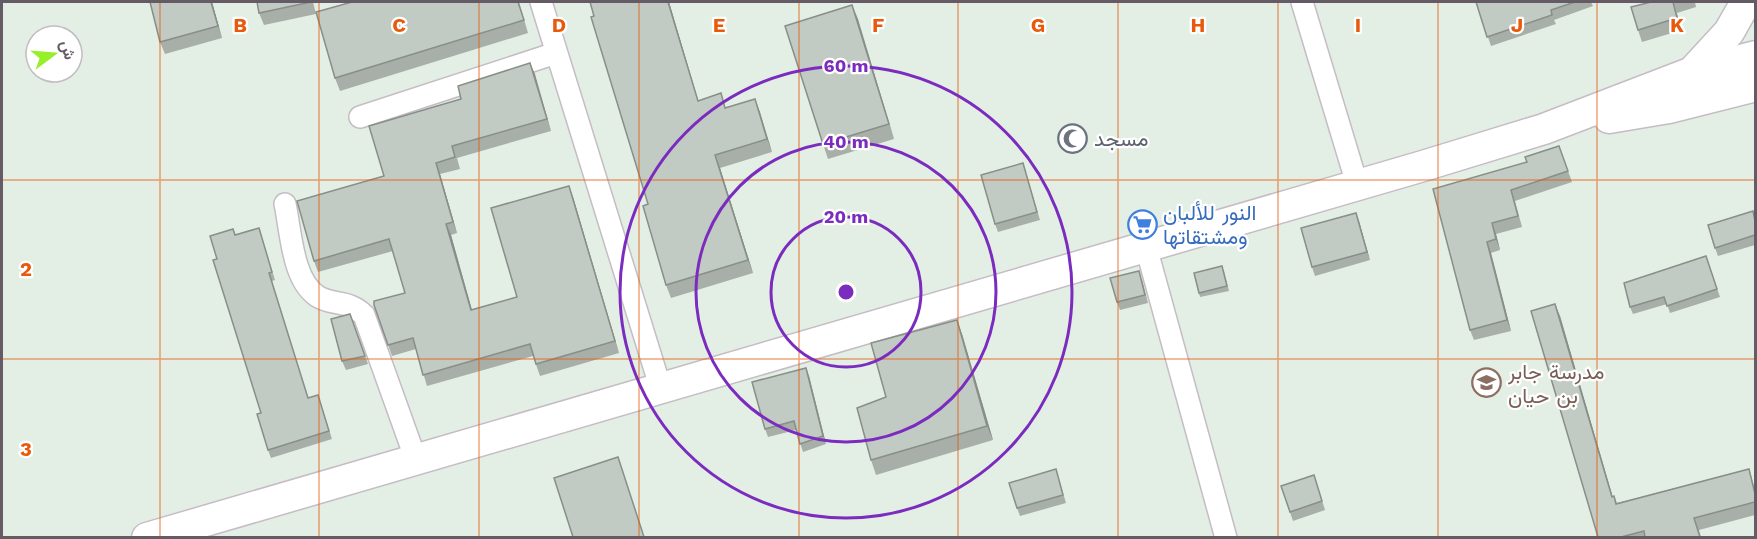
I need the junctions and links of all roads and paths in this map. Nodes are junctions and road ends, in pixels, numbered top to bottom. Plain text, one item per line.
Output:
1 (541, 2) edge
2 (1302, 2) edge
3 (1747, 2) edge
4 (1755, 29) edge
5 (556, 53) junction
6 (1755, 56) edge
7 (1690, 73) junction
8 (1755, 86) edge
9 (1701, 100) junction
10 (1755, 109) edge
11 (360, 117) dead end
12 (1544, 129) junction
13 (1358, 184) junction
14 (285, 204) dead end
15 (1146, 247) junction
16 (660, 386) junction
17 (416, 460) junction
18 (147, 537) edge
19 (1226, 537) edge

1 - 5 street
2 - 13 street
3 - 4 main road
3 - 7 main road
5 - 11 street
5 - 16 street
6 - 7 main road
7 - 12 main road
8 - 9 main road
9 - 10 main road
9 - 12 main road
12 - 13 main road
13 - 15 main road
14 - 17 street
15 - 16 main road
15 - 19 street
16 - 17 main road
17 - 18 main road

